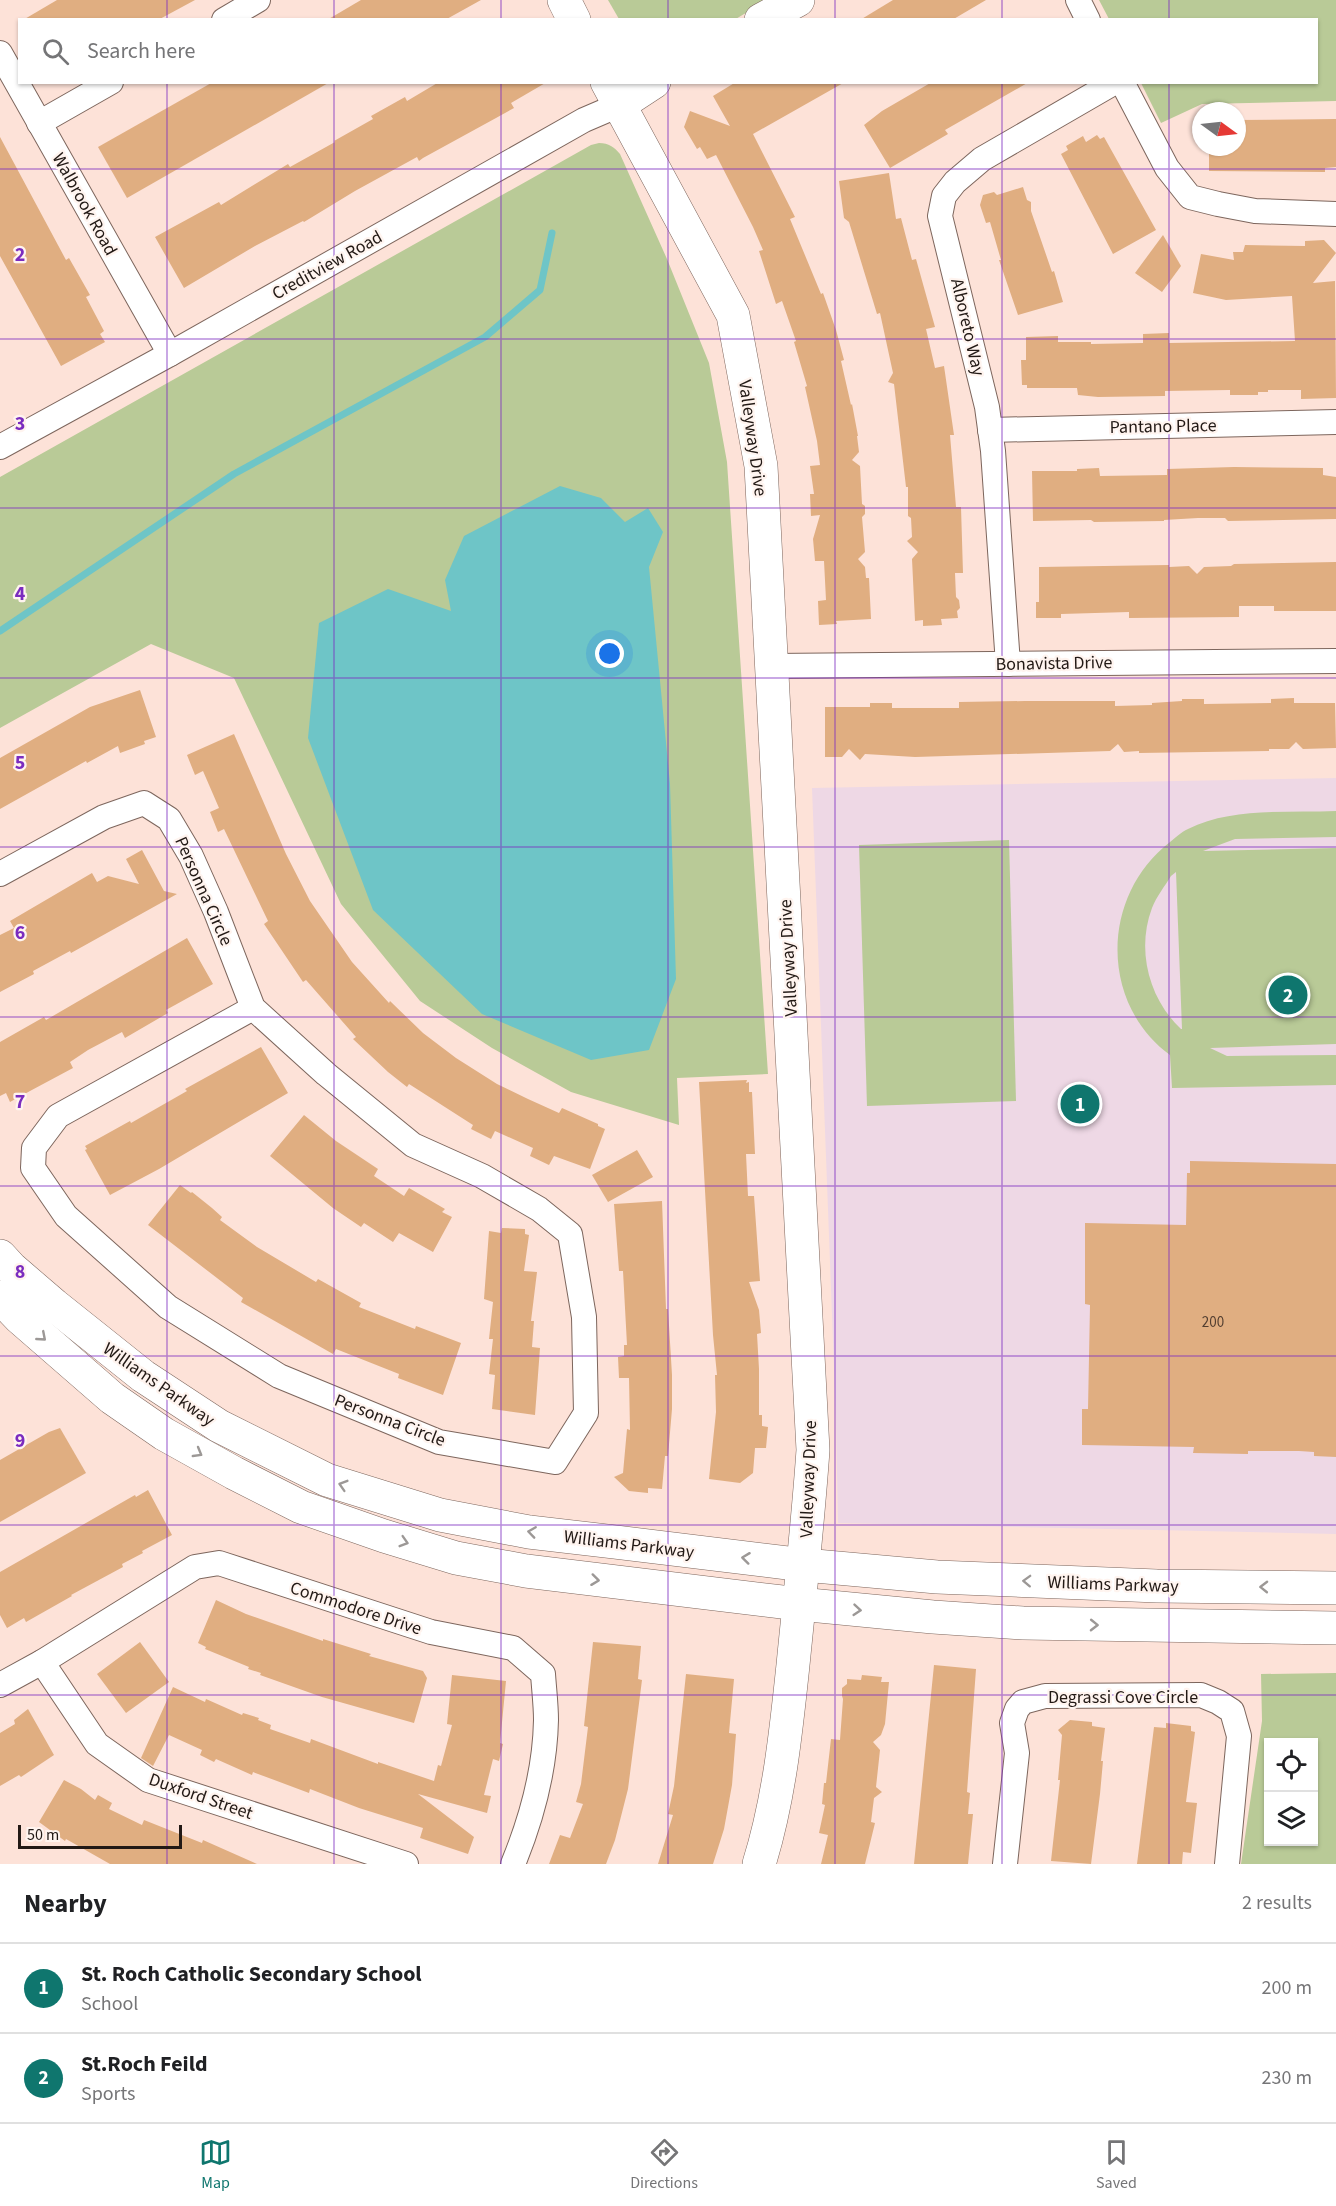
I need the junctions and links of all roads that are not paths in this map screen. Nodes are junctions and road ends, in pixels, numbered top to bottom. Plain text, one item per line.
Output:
1 (258, 0) edge
2 (564, 0) edge
3 (798, 0) edge
4 (1078, 0) edge
5 (227, 18) edge
6 (573, 18) edge
7 (765, 18) edge
8 (1087, 18) edge
9 (0, 53) edge
10 (107, 84) edge
11 (647, 84) edge
12 (1112, 84) edge
13 (1123, 84) edge
14 (613, 94) edge
15 (39, 123) junction
16 (1336, 214) edge
17 (170, 354) junction
18 (1336, 422) edge
19 (990, 430) junction
20 (0, 447) edge
21 (1336, 661) edge
22 (1008, 664) junction
23 (772, 666) junction
24 (0, 874) edge
25 (253, 1008) junction
26 (0, 1256) edge
27 (0, 1297) edge
28 (804, 1565) junction
29 (1336, 1588) edge
30 (799, 1604) junction
31 (1336, 1628) edge
32 (42, 1662) junction
33 (0, 1685) edge
34 (406, 1864) edge
35 (513, 1864) edge
36 (759, 1864) edge
37 (1005, 1864) edge
38 (1227, 1864) edge

1 - 5 street
2 - 6 main road
3 - 7 main road
4 - 8 street
9 - 15 street, Walbrook Road
10 - 15 street
11 - 14 main road, Creditview Road
12 - 19 street, Alboreto Way
13 - 16 street
14 - 17 street, Creditview Road
14 - 23 main road, Valleyway Drive
15 - 17 street, Walbrook Road
17 - 20 street, Creditview Road
18 - 19 street, Pantano Place
19 - 22 street, Alboreto Way
21 - 22 street, Bonavista Drive
22 - 23 street, Bonavista Drive
23 - 28 main road, Valleyway Drive
24 - 25 street, Personna Circle
25 - 25 street, Personna Circle
28 -> 26 main road, Williams Parkway
27 -> 30 main road, Williams Parkway
29 -> 28 main road, Williams Parkway
28 - 30 main road, Valleyway Drive
30 -> 31 main road, Williams Parkway
30 - 36 main road, Valleyway Drive
32 - 33 street, Commodore Drive
32 - 34 street, Duxford Street
32 - 35 street, Commodore Drive
37 - 38 street, Degrassi Cove Circle

